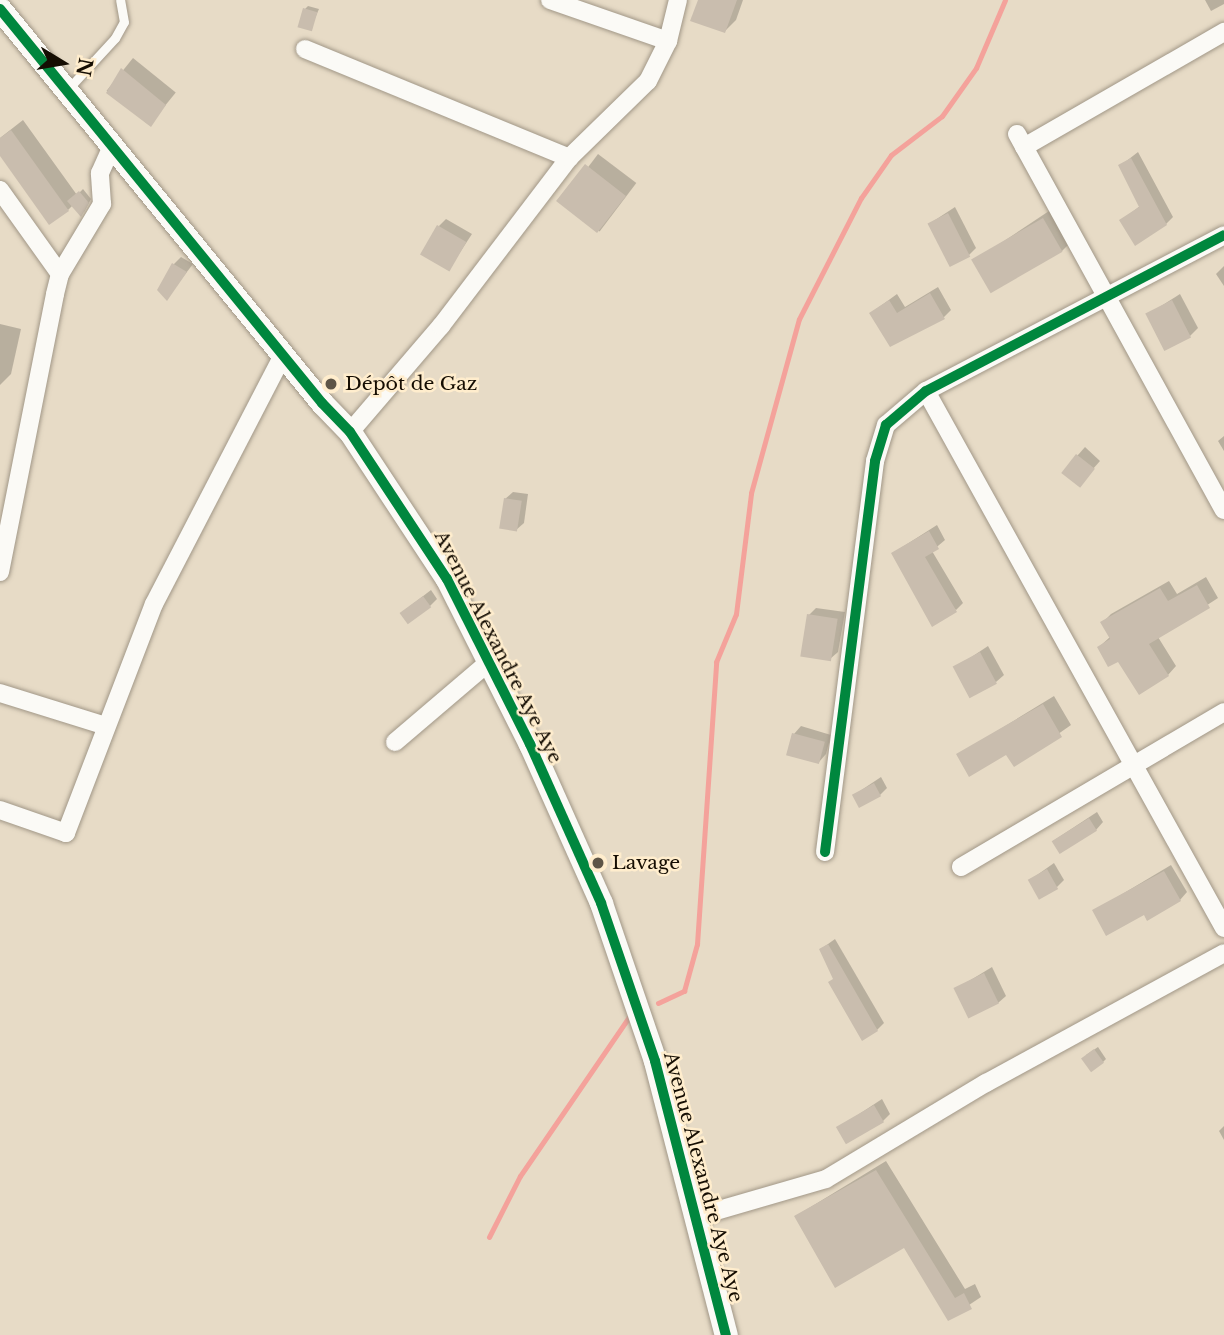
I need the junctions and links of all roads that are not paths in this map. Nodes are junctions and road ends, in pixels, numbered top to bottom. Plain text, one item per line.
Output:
1 (120, 0) edge
2 (550, 0) edge
3 (677, 0) edge
4 (0, 9) edge
5 (1224, 32) edge
6 (668, 41) junction
7 (304, 48) dead end
8 (66, 92) junction
9 (111, 148) junction
10 (569, 158) junction
11 (0, 190) edge
12 (1224, 235) edge
13 (60, 274) junction
14 (1105, 298) junction
15 (283, 355) junction
16 (926, 391) junction
17 (350, 432) junction
18 (1224, 510) edge
19 (0, 572) edge
20 (489, 662) junction
21 (0, 693) edge
22 (1224, 712) edge
23 (106, 726) junction
24 (395, 742) dead end
25 (1132, 763) junction
26 (0, 810) edge
27 (825, 852) dead end
28 (961, 867) dead end
29 (1224, 928) edge
30 (1224, 953) edge
31 (695, 1217) junction
32 (726, 1335) edge

1 - 8 lane
2 - 6 street
3 - 6 street
4 - 8 street, Avenue Alexandre Aye Aye
5 - 14 street
6 - 10 street
7 - 10 street
8 - 9 street, Avenue Alexandre Aye Aye
9 - 13 street
9 - 15 street, Avenue Alexandre Aye Aye
10 - 17 street
11 - 13 street
12 - 14 street
13 - 19 street
14 - 16 street
14 - 18 street
15 - 17 street, Avenue Alexandre Aye Aye
15 - 23 street
16 - 25 street
16 - 27 street
17 - 20 street, Avenue Alexandre Aye Aye
20 - 24 street
20 - 31 street, Avenue Alexandre Aye Aye
21 - 23 street
22 - 25 street
23 - 26 street
25 - 28 street
25 - 29 street
30 - 31 street
31 - 32 street, Avenue Alexandre Aye Aye

